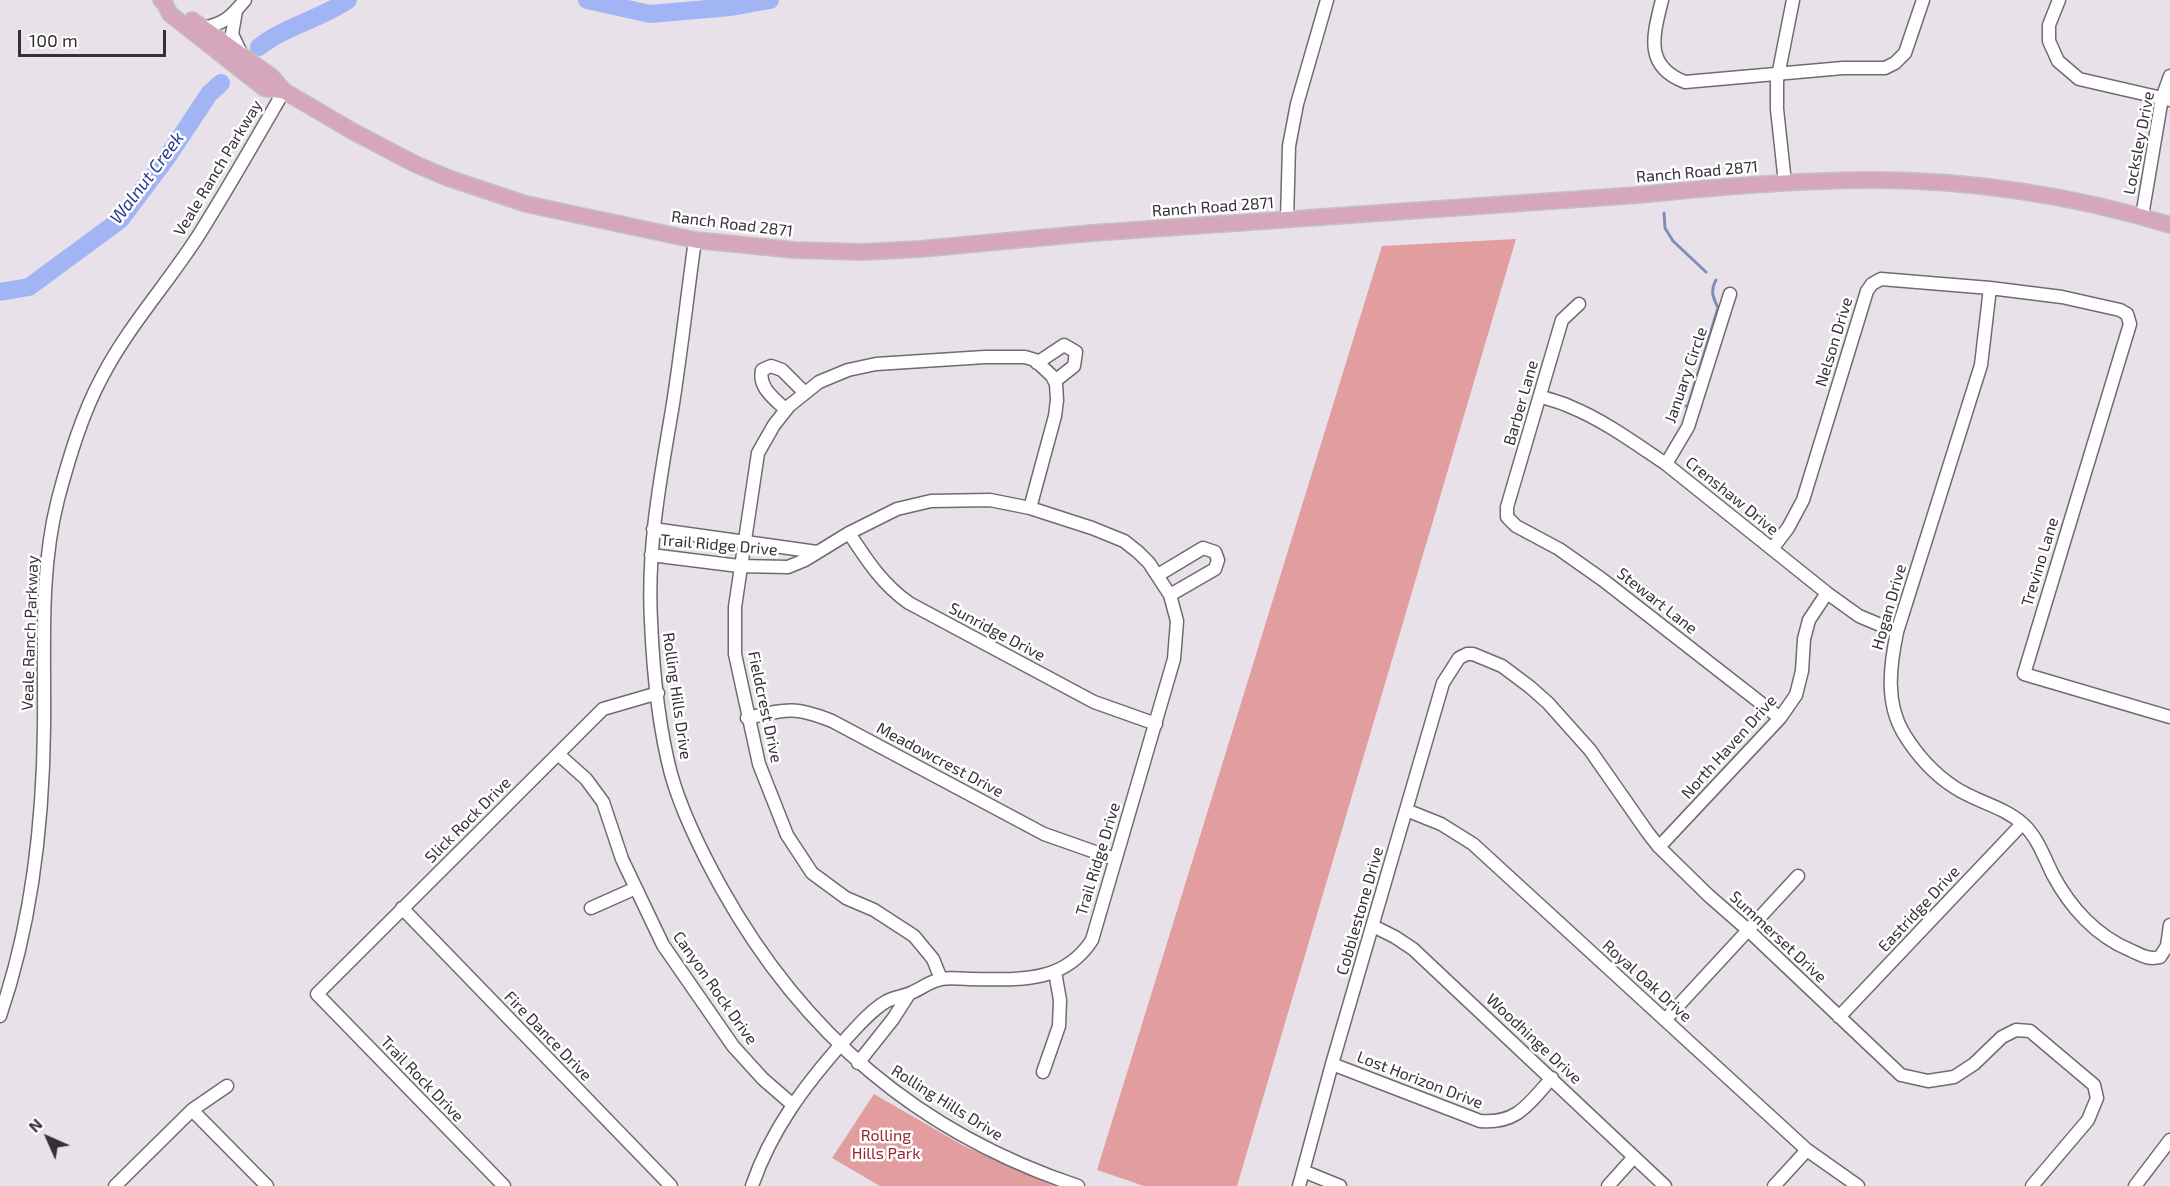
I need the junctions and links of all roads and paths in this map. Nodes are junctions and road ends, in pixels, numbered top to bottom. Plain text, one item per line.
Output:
1 (244, 0) edge
2 (1327, 0) edge
3 (1662, 0) edge
4 (1793, 0) edge
5 (1923, 0) edge
6 (2059, 0) edge
7 (163, 2) edge
8 (236, 11) junction
9 (202, 28) junction
10 (243, 56) junction
11 (1778, 74) junction
12 (2170, 76) edge
13 (284, 92) junction
14 (2166, 99) edge
15 (1785, 183) junction
16 (2142, 216) junction
17 (1287, 220) junction
18 (2170, 225) edge
19 (695, 240) junction
20 (1990, 288) junction
21 (1730, 294) dead end
22 (1579, 304) dead end
23 (2127, 314) joint
24 (1037, 363) junction
25 (1055, 381) junction
26 (805, 393) junction
27 (1540, 396) junction
28 (786, 410) junction
29 (1666, 464) junction
30 (1030, 508) junction
31 (1508, 518) joint
32 (653, 529) junction
33 (849, 533) junction
34 (743, 540) junction
35 (1772, 549) junction
36 (817, 552) junction
37 (651, 555) junction
38 (740, 566) junction
39 (1158, 575) junction
40 (1827, 593) junction
41 (1170, 595) junction
42 (1897, 632) junction
43 (1467, 654) joint
44 (658, 693) junction
45 (2170, 717) edge
46 (747, 718) junction
47 (1780, 718) junction
48 (1156, 724) junction
49 (558, 754) junction
50 (1406, 810) junction
51 (2022, 824) junction
52 (1659, 847) junction
53 (1115, 859) junction
54 (1798, 876) dead end
55 (636, 888) junction
56 (402, 908) junction
57 (591, 908) dead end
58 (2170, 925) edge
59 (1373, 927) junction
60 (1748, 930) junction
61 (1055, 972) junction
62 (941, 979) junction
63 (317, 994) joint
64 (909, 994) junction
65 (0, 1016) edge
66 (1839, 1017) junction
67 (1665, 1020) junction
68 (840, 1046) junction
69 (858, 1063) junction
70 (1332, 1064) junction
71 (1043, 1072) dead end
72 (1552, 1078) junction
73 (227, 1086) dead end
74 (793, 1105) junction
75 (192, 1110) junction
76 (2170, 1140) edge
77 (1807, 1150) junction
78 (1634, 1157) junction
79 (1304, 1171) junction
80 (2037, 1184) edge
81 (115, 1186) edge
82 (267, 1186) edge
83 (504, 1186) edge
84 (671, 1186) edge
85 (752, 1186) edge
86 (1078, 1186) edge
87 (1299, 1186) edge
88 (1340, 1186) edge
89 (1608, 1186) edge
90 (1665, 1186) edge
91 (1774, 1186) edge
92 (1858, 1186) edge
93 (2135, 1186) edge

1 - 8 street
2 - 17 street
3 - 11 street
4 - 11 street
5 - 11 street
6 - 14 street
7 - 9 main road, Ranch Road 2871
7 - 13 main road, Ranch Road 2871
8 - 9 street
8 - 10 street
9 - 10 main road, Ranch Road 2871
10 - 13 main road, Ranch Road 2871
11 - 15 street
12 - 14 street, Locksley Drive
13 - 19 main road, Ranch Road 2871
13 - 65 street, Veale Ranch Parkway
14 - 16 street, Locksley Drive
15 - 16 main road, Ranch Road 2871
15 - 17 main road, Ranch Road 2871
16 - 18 main road, Ranch Road 2871
17 - 19 main road, Ranch Road 2871
19 - 32 street, Rolling Hills Drive
20 - 23 street, Nelson Drive
20 - 35 street, Nelson Drive
20 - 42 street, Hogan Drive
21 - 29 street, January Circle
22 - 27 street, Barber Lane
23 - 45 street, Trevino Lane
24 - 25 street
24 - 25 street
24 - 26 street, Fieldcrest Drive
25 - 30 street
26 - 28 street, Fieldcrest Drive
26 - 28 street
27 - 29 street, Crenshaw Drive
27 - 31 street, Barber Lane
28 - 34 street, Fieldcrest Drive
29 - 35 street, Crenshaw Drive
30 - 33 street, Trail Ridge Drive
30 - 39 street, Trail Ridge Drive
31 - 47 street, Stewart Lane
32 - 34 street, Trail Ridge Drive
32 - 37 street, Rolling Hills Drive
33 - 36 street, Trail Ridge Drive
33 - 48 street, Sunridge Drive
34 - 36 street, Trail Ridge Drive
34 - 38 street, Fieldcrest Drive
35 - 40 street, Crenshaw Drive
36 - 38 street, Trail Ridge Drive
37 - 38 street, Trail Ridge Drive
37 - 44 street, Rolling Hills Drive
38 - 46 street, Fieldcrest Drive
39 - 41 street, Trail Ridge Drive
39 - 41 street
40 - 42 street, Crenshaw Drive
40 - 47 street, North Haven Drive
41 - 48 street, Trail Ridge Drive
42 - 51 street, Hogan Drive
43 - 50 street, Cobblestone Drive
43 - 52 street, Summerset Drive
44 - 49 street, Slick Rock Drive
44 - 68 street, Rolling Hills Drive
46 - 53 street, Meadowcrest Drive
46 - 62 street, Fieldcrest Drive
47 - 52 street, North Haven Drive
48 - 53 street, Trail Ridge Drive
49 - 55 street, Canyon Rock Drive
49 - 56 street, Slick Rock Drive
50 - 59 street, Cobblestone Drive
50 - 67 street, Royal Oak Drive
51 - 58 street, Hogan Drive
51 - 66 street, Eastridge Drive
52 - 60 street, Summerset Drive
53 - 61 street, Trail Ridge Drive
54 - 60 street
55 - 57 street
55 - 74 street, Canyon Rock Drive
56 - 63 street, Slick Rock Drive
56 - 84 street, Fire Dance Drive
59 - 70 street, Cobblestone Drive
59 - 72 street, Woodhinge Drive
60 - 66 street, Summerset Drive
60 - 67 street
61 - 62 street, Trail Ridge Drive
61 - 71 street
62 - 64 street, Trail Ridge Drive
63 - 83 street, Trail Rock Drive
64 - 68 street, Trail Ridge Drive
64 - 69 street
66 - 80 street, Summerset Drive
67 - 77 street, Royal Oak Drive
68 - 69 street, Rolling Hills Drive
68 - 74 street, Trail Ridge Drive
69 - 86 street, Rolling Hills Drive
70 - 72 street, Lost Horizon Drive
70 - 79 street, Cobblestone Drive
72 - 78 street, Woodhinge Drive
73 - 75 street
74 - 85 street, Trail Ridge Drive
75 - 81 street
75 - 82 street
76 - 93 street
77 - 91 street
77 - 92 street, Royal Oak Drive
78 - 89 street
78 - 90 street, Woodhinge Drive
79 - 87 street, Cobblestone Drive
79 - 88 street

